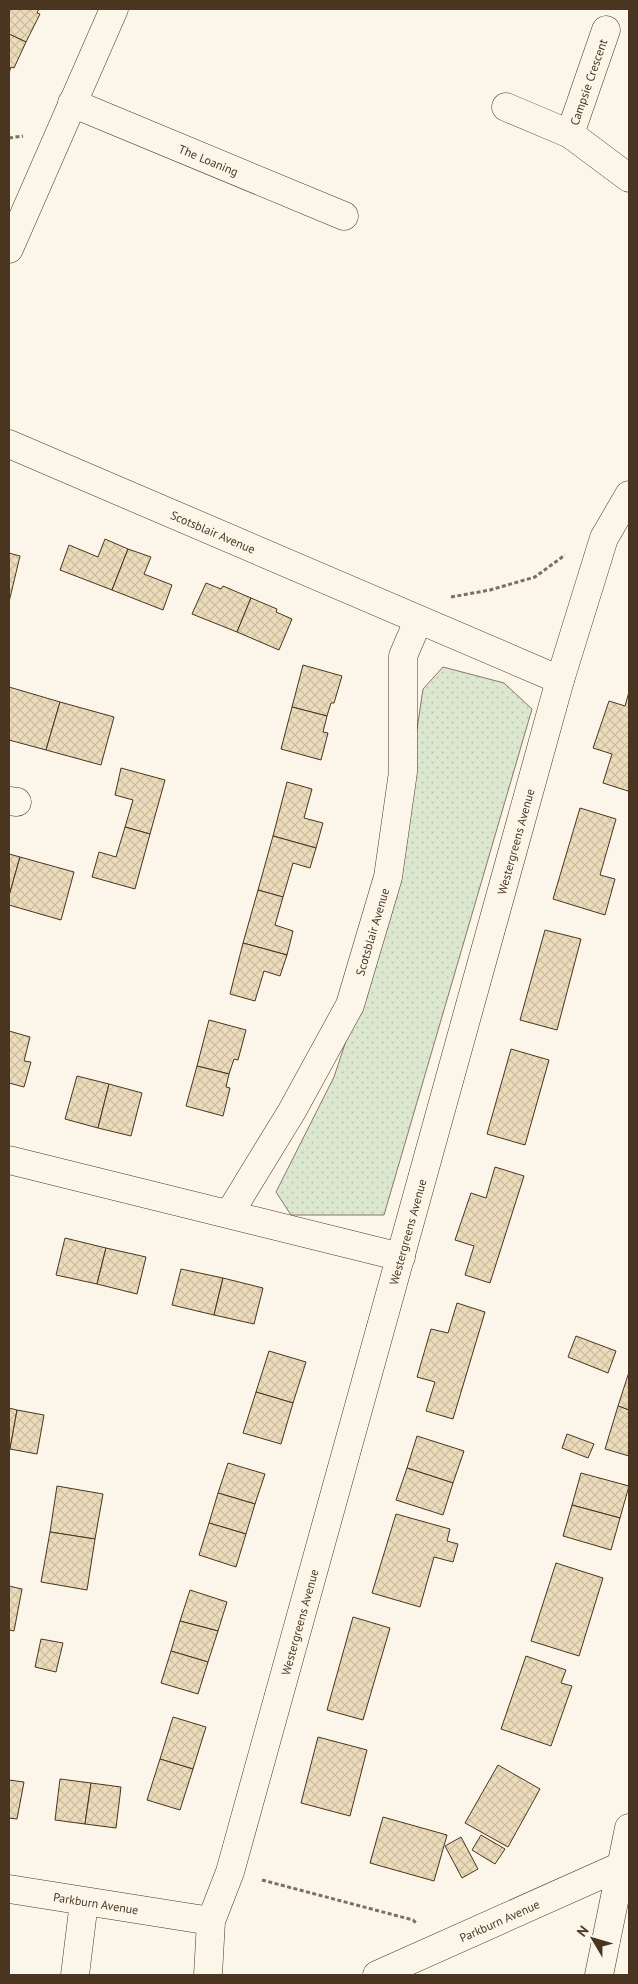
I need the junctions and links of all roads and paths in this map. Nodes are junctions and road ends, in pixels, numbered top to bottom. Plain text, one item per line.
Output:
1 (114, 9) edge
2 (606, 30) dead end
3 (72, 103) junction
4 (506, 107) dead end
5 (570, 134) junction
6 (629, 178) edge
7 (344, 216) dead end
8 (9, 248) edge
9 (9, 444) edge
10 (629, 496) edge
11 (604, 538) junction
12 (418, 621) junction
13 (560, 680) junction
14 (9, 1160) edge
15 (229, 1214) junction
16 (401, 1257) junction
17 (629, 1828) edge
18 (621, 1866) junction
19 (230, 1872) junction
20 (9, 1889) edge
21 (84, 1902) junction
22 (211, 1921) junction
23 (438, 1948) junction
24 (75, 1975) edge
25 (208, 1975) edge
26 (377, 1975) edge
27 (599, 1975) edge

1 - 3 street
2 - 5 street, Campsie Crescent
3 - 7 street, The Loaning
3 - 8 street
4 - 5 street, Campsie Crescent
5 - 6 street, Campsie Crescent
9 - 12 street, Scotsblair Avenue
10 - 11 street, Westergreens Avenue
11 - 12 path
11 - 13 street, Westergreens Avenue
12 - 13 street, Scotsblair Avenue
12 - 15 street, Scotsblair Avenue
13 - 16 street, Westergreens Avenue
14 - 15 street
15 - 16 street
16 - 19 street, Westergreens Avenue
17 - 18 street
18 - 23 street, Parkburn Avenue
18 - 27 street
19 - 22 street, Westergreens Avenue
19 - 23 path
20 - 21 street, Parkburn Avenue
21 - 22 street, Parkburn Avenue
21 - 24 street
22 - 25 street, Westergreens Avenue
23 - 26 street, Parkburn Avenue

